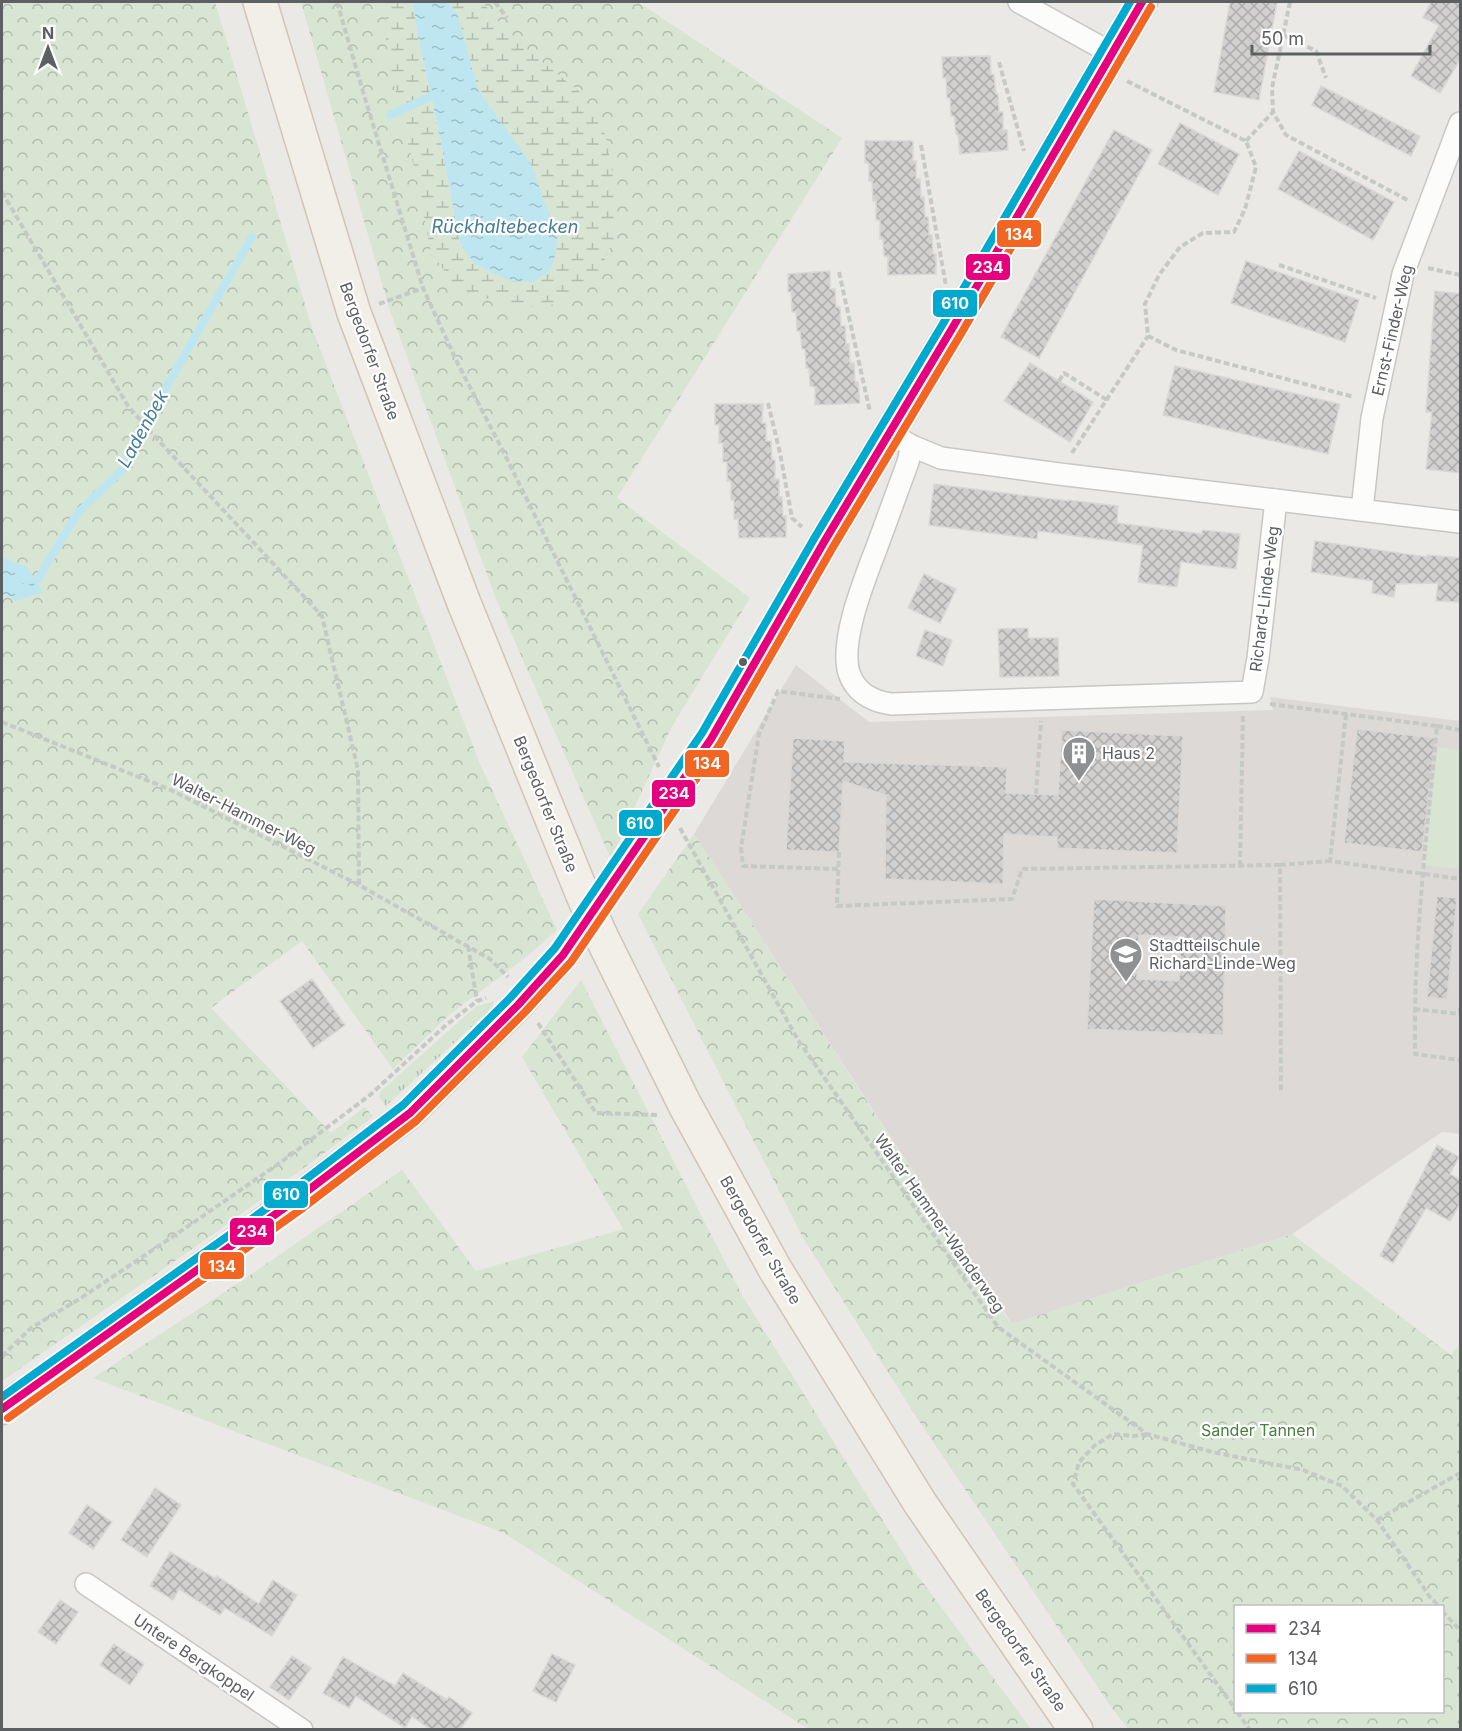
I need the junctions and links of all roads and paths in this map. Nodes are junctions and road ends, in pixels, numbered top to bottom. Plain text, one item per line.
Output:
1 (260, 2) edge
2 (337, 2) edge
3 (495, 2) edge
4 (1019, 2) edge
5 (1142, 2) edge
6 (1290, 2) edge
7 (507, 18) dead end
8 (1283, 35) junction
9 (1106, 61) junction
10 (999, 62) dead end
11 (1326, 78) dead end
12 (1273, 112) junction
13 (1461, 123) edge
14 (1246, 141) junction
15 (921, 145) dead end
16 (1034, 187) junction
17 (2, 192) edge
18 (1427, 211) junction
19 (1407, 263) junction
20 (1279, 265) dead end
21 (838, 272) dead end
22 (1461, 275) edge
23 (423, 288) junction
24 (1396, 305) junction
25 (354, 313) junction
26 (953, 327) junction
27 (1148, 336) junction
28 (1059, 381) dead end
29 (1107, 400) junction
30 (1376, 402) junction
31 (768, 403) dead end
32 (893, 444) junction
33 (1059, 474) junction
34 (1276, 500) junction
35 (1362, 510) junction
36 (1461, 522) edge
37 (805, 530) dead end
38 (867, 697) junction
39 (1041, 699) junction
40 (1266, 703) dead end
41 (1243, 712) dead end
42 (1346, 714) junction
43 (2, 722) edge
44 (1437, 726) junction
45 (1461, 730) edge
46 (657, 759) dead end
47 (1036, 794) dead end
48 (678, 824) dead end
49 (839, 852) dead end
50 (1330, 861) junction
51 (1280, 865) junction
52 (1240, 866) junction
53 (838, 869) junction
54 (1423, 874) junction
55 (1461, 879) edge
56 (359, 885) junction
57 (592, 913) junction
58 (467, 946) junction
59 (477, 1001) junction
60 (522, 1001) junction
61 (1461, 1005) edge
62 (1414, 1008) junction
63 (1460, 1014) edge
64 (1461, 1060) edge
65 (1281, 1093) dead end
66 (685, 1105) junction
67 (2, 1356) edge
68 (2, 1409) edge
69 (1147, 1434) junction
70 (1461, 1473) edge
71 (1377, 1520) junction
72 (86, 1584) dead end
73 (1438, 1605) edge
74 (1444, 1612) edge
75 (1461, 1630) edge
76 (1234, 1708) edge
77 (1237, 1713) edge
78 (302, 1730) edge
79 (1076, 1730) edge
80 (1250, 1730) edge

1 - 25 main road, Bergedorfer Straße
2 - 23 path
3 - 7 path
4 - 9 street
5 - 9 street
6 - 8 path
8 - 11 path
8 - 12 path
9 - 14 path
9 - 16 street
10 - 16 path
12 - 14 path
12 - 18 path
13 - 18 street, Ernst-Finder-Weg
14 - 27 path
15 - 26 path
16 - 26 street
17 - 56 path
18 - 19 street, Ernst-Finder-Weg
19 - 22 path
19 - 24 street, Ernst-Finder-Weg
20 - 24 path
21 - 32 path
23 - 25 path
23 - 46 path
24 - 30 street, Ernst-Finder-Weg
25 - 57 main road, Bergedorfer Straße
26 - 32 street
27 - 29 path
27 - 30 path
28 - 29 path
29 - 33 path
30 - 35 street, Ernst-Finder-Weg
31 - 37 path
32 - 33 street
32 - 38 street
32 - 57 street
33 - 34 street
34 - 35 street
34 - 39 street, Richard-Linde-Weg
35 - 36 street
38 - 39 street, Richard-Linde-Weg
38 - 53 path
39 - 47 path
40 - 42 path
41 - 52 path
42 - 44 path
42 - 50 path
43 - 56 path, Walter-Hammer-Weg
44 - 45 path
44 - 54 path
48 - 69 path, Walter Hammer-Wanderweg
49 - 53 path
50 - 51 path
50 - 54 path
51 - 52 path
51 - 65 path
52 - 53 path
54 - 55 path
54 - 62 path
56 - 58 path, Walter-Hammer-Weg
57 - 60 street
57 - 66 main road, Bergedorfer Straße
58 - 59 path
58 - 60 path, Walter-Hammer-Weg
59 - 60 path
59 - 67 path
60 - 66 path, Walter-Hammer-Weg
60 - 68 street
61 - 63 path
62 - 63 path
62 - 64 path
66 - 79 main road, Bergedorfer Straße
69 - 71 path, Walter Hammer-Wanderweg
69 - 76 path
70 - 71 path
71 - 73 path, Walter Hammer-Wanderweg
72 - 78 street, Untere Bergkoppel
74 - 75 path
77 - 80 path

